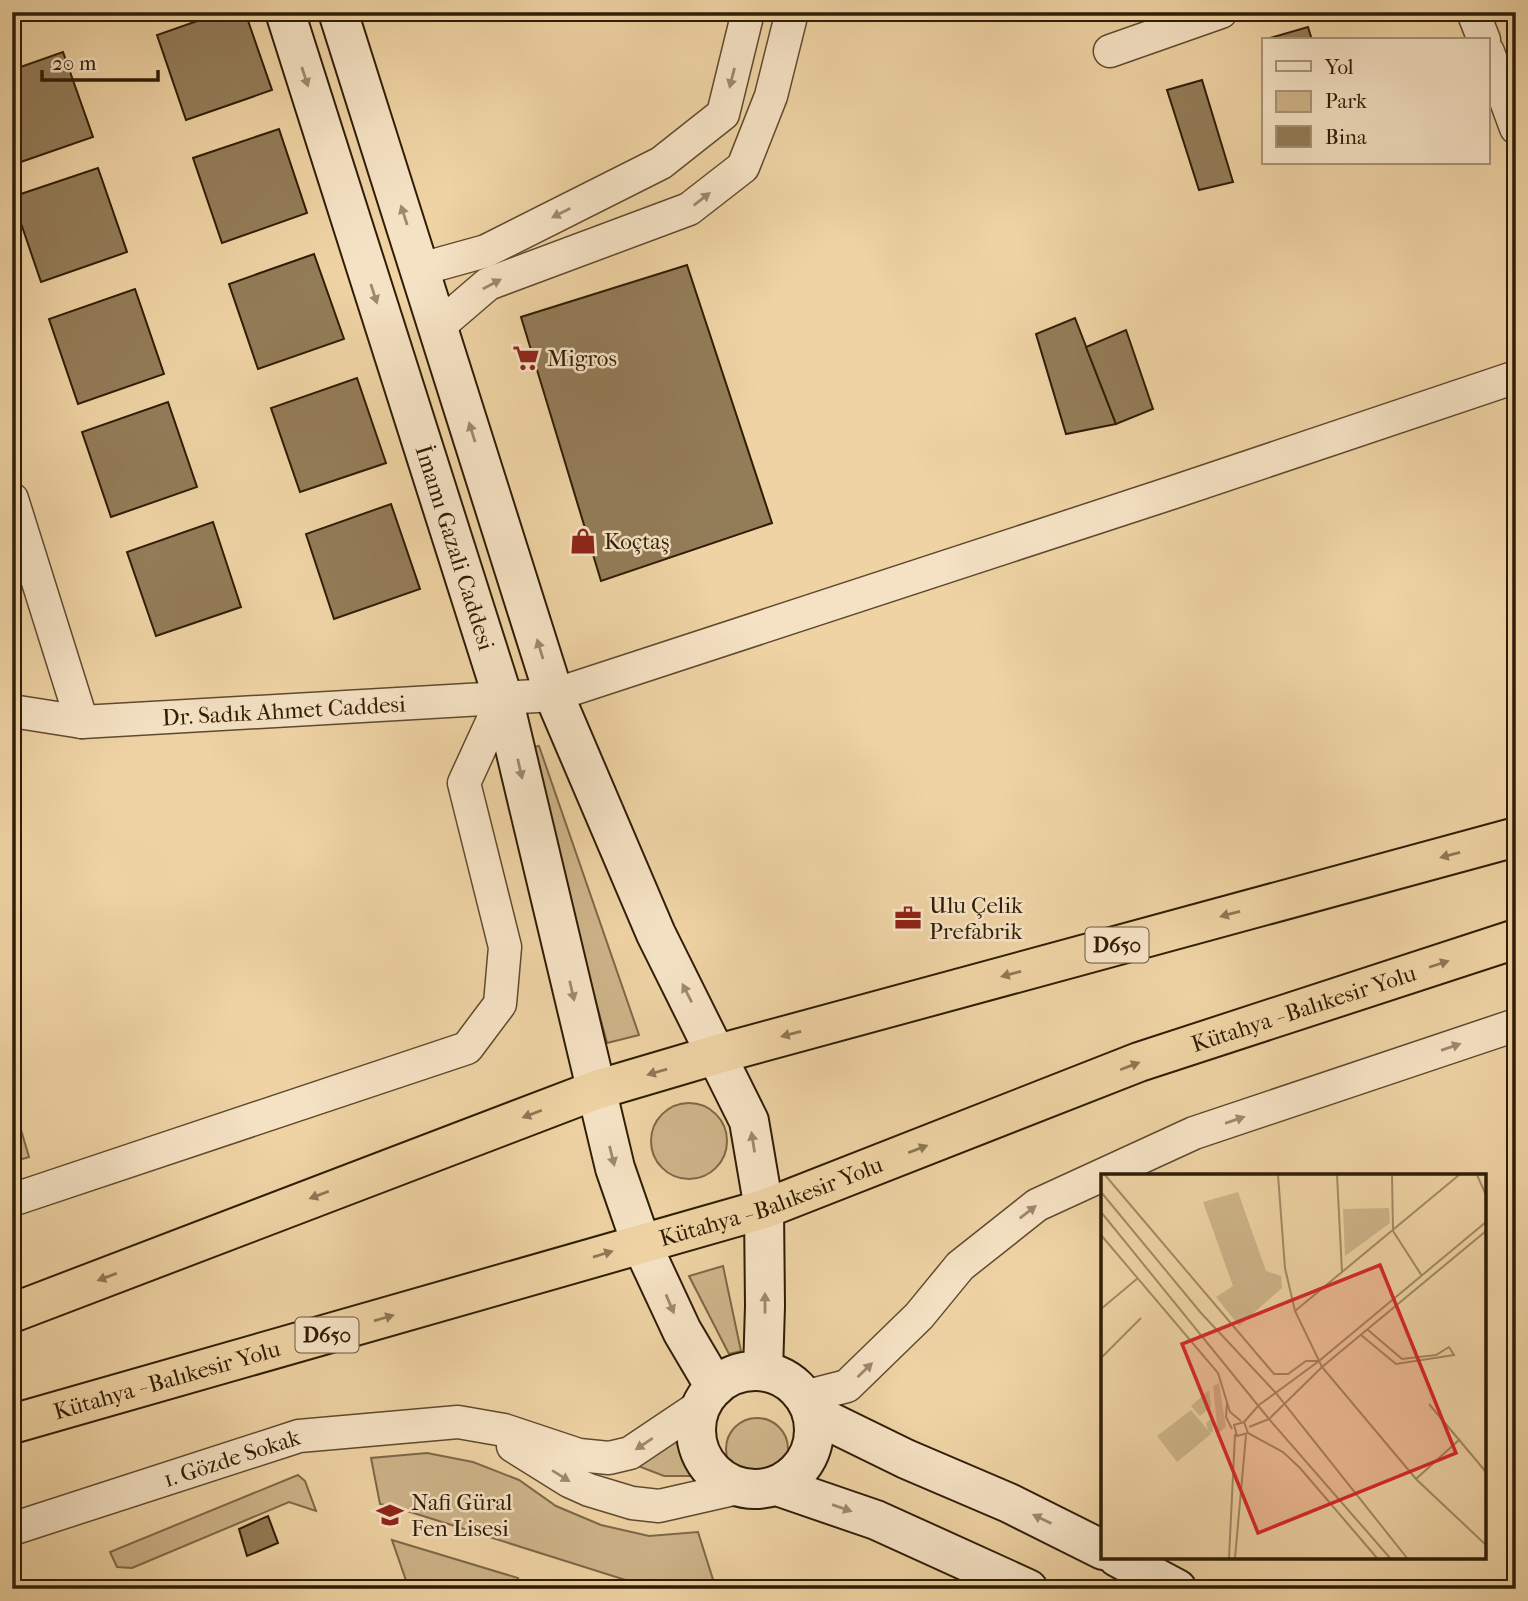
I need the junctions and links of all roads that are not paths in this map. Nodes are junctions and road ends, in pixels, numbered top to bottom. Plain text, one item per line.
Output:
1 (285, 12) edge
2 (338, 12) edge
3 (748, 12) edge
4 (792, 12) edge
5 (1221, 12) edge
6 (1473, 12) edge
7 (1482, 38) edge
8 (1110, 51) dead end
9 (1490, 57) edge
10 (1516, 128) edge
11 (421, 269) junction
12 (439, 326) junction
13 (1516, 377) edge
14 (12, 499) edge
15 (554, 695) junction
16 (503, 698) junction
17 (12, 711) edge
18 (82, 722) junction
19 (1516, 837) edge
20 (1516, 939) edge
21 (1516, 1025) edge
22 (718, 1054) junction
23 (596, 1090) junction
24 (1105, 1174) edge
25 (1101, 1176) edge
26 (12, 1200) edge
27 (764, 1209) junction
28 (641, 1242) junction
29 (12, 1313) edge
30 (763, 1371) junction
31 (708, 1396) junction
32 (808, 1405) junction
33 (458, 1422) junction
34 (12, 1424) edge
35 (777, 1486) junction
36 (738, 1488) junction
37 (12, 1529) edge
38 (1101, 1549) edge
39 (1121, 1559) edge
40 (1028, 1589) edge
41 (1177, 1589) edge

1 -> 16 main road, İmamı Gazali Caddesi
11 -> 2 main road
3 -> 11 street
12 -> 4 street
5 - 8 street
6 - 7 street
9 - 10 street
11 - 12 main road
15 -> 12 main road
13 - 15 street, Dr. Sadık Ahmet Caddesi
14 - 18 street
15 - 16 street, Dr. Sadık Ahmet Caddesi
22 -> 15 main road
16 - 18 street, Dr. Sadık Ahmet Caddesi
16 -> 23 main road, İmamı Gazali Caddesi
16 - 26 street
17 - 18 street, Dr. Sadık Ahmet Caddesi
19 -> 22 highway, D650
27 -> 20 highway, Kütahya - Balıkesir Yolu
24 -> 21 street
22 -> 23 highway
27 -> 22 main road
23 -> 28 main road, İmamı Gazali Caddesi
23 -> 29 highway
32 -> 25 street
27 - 28 highway, Kütahya - Balıkesir Yolu
30 -> 27 main road
28 -> 31 main road, İmamı Gazali Caddesi
34 -> 28 highway, Kütahya - Balıkesir Yolu / D650
30 - 31 main road
30 - 32 main road
31 -> 33 street
31 - 36 main road
32 - 35 main road
38 -> 32 main road
33 -> 36 street
33 - 37 street, 1. Gözde Sokak
35 - 36 main road
35 -> 40 main road
39 - 41 main road

